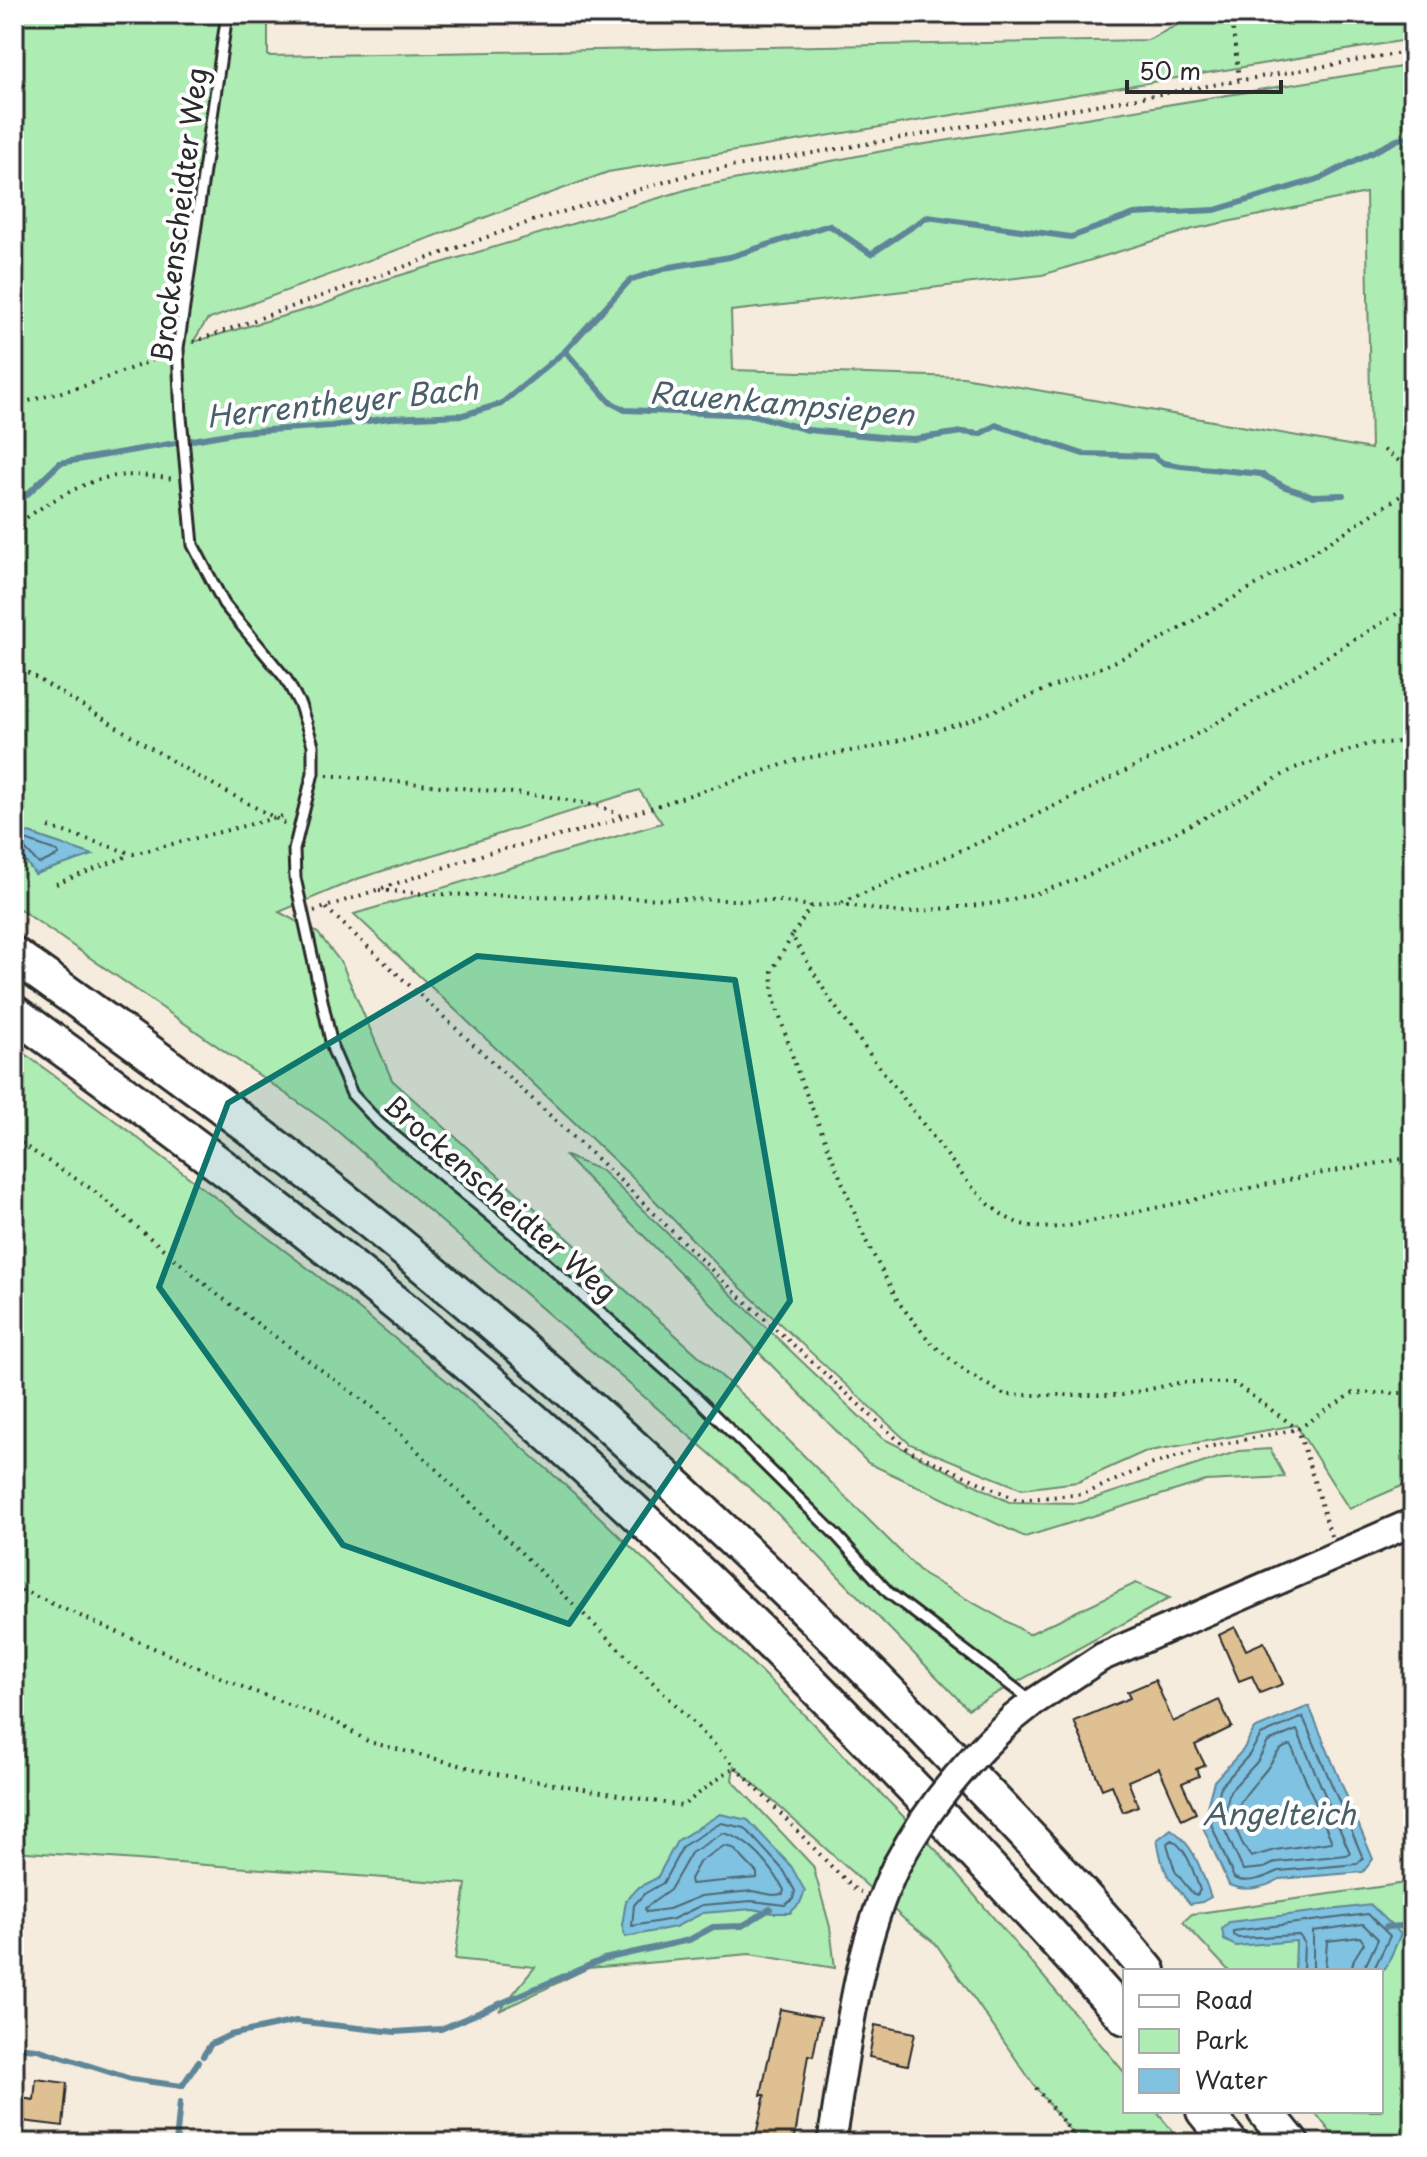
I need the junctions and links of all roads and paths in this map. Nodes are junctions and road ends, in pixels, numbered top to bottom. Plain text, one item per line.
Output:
1 (227, 14) edge
2 (1231, 14) edge
3 (1413, 51) edge
4 (1239, 80) junction
5 (178, 348) junction
6 (14, 405) edge
7 (1384, 450) dead end
8 (1413, 471) edge
9 (188, 480) junction
10 (1413, 488) edge
11 (14, 527) edge
12 (1413, 604) edge
13 (14, 664) edge
14 (1413, 741) edge
15 (313, 773) junction
16 (301, 812) junction
17 (272, 817) junction
18 (624, 817) junction
19 (49, 827) dead end
20 (297, 830) junction
21 (133, 854) junction
22 (56, 884) dead end
23 (377, 890) junction
24 (839, 904) junction
25 (811, 906) junction
26 (326, 908) junction
27 (302, 914) junction
28 (792, 936) junction
29 (14, 955) edge
30 (14, 1013) edge
31 (14, 1139) edge
32 (1413, 1157) edge
33 (1413, 1393) edge
34 (1298, 1429) junction
35 (1413, 1522) edge
36 (1337, 1555) junction
37 (14, 1587) edge
38 (1022, 1711) junction
39 (734, 1767) junction
40 (881, 1897) junction
41 (1146, 1969) edge
42 (1123, 2015) edge
43 (1036, 2088) dead end
44 (1206, 2113) edge
45 (1267, 2113) edge
46 (831, 2143) edge
47 (1080, 2143) edge
48 (1230, 2143) edge
49 (1291, 2143) edge

1 - 5 lane, Brockenscheidter Weg
2 - 4 path
3 - 4 path
4 - 5 path
5 - 6 path
5 - 9 lane, Brockenscheidter Weg
7 - 8 path
9 - 11 path
9 - 15 lane, Brockenscheidter Weg
10 - 18 path
12 - 24 path
13 - 17 path
14 - 24 path
15 - 16 lane, Brockenscheidter Weg
15 - 18 path
16 - 17 path
16 - 20 lane, Brockenscheidter Weg
17 - 20 path
17 - 21 path
18 - 23 path
19 - 21 path
20 - 27 lane, Brockenscheidter Weg
21 - 22 path
23 - 25 path
23 - 26 path
24 - 25 path
25 - 28 path
26 - 27 path
26 - 34 path
27 - 38 lane, Brockenscheidter Weg
28 - 32 path
28 - 34 path
29 - 41 highway
30 - 42 highway
31 - 39 path
33 - 34 path
34 - 36 path
35 - 36 street
36 - 38 street
37 - 39 path
38 - 40 street, bridge
39 - 40 path
40 - 46 street
43 - 47 path
44 - 48 highway
45 - 49 highway

